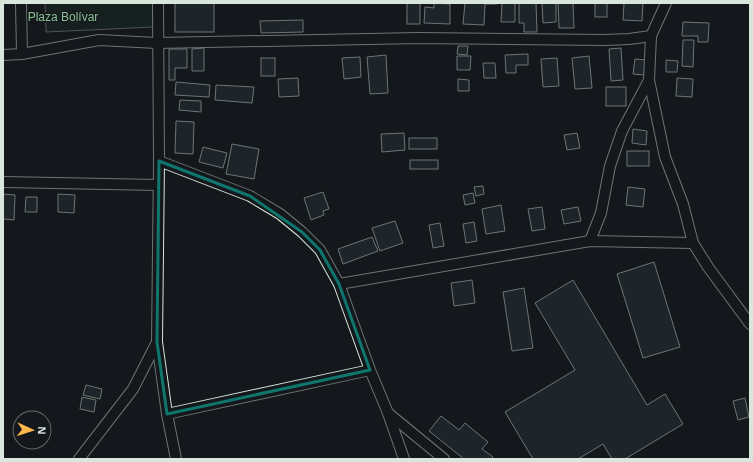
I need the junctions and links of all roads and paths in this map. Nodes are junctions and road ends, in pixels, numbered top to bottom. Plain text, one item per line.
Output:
1 (21, 3) edge
2 (158, 3) edge
3 (666, 3) edge
4 (651, 36) junction
5 (157, 43) junction
6 (22, 54) junction
7 (3, 55) edge
8 (649, 80) junction
9 (159, 161) junction
10 (3, 182) edge
11 (158, 185) junction
12 (590, 241) junction
13 (693, 243) junction
14 (339, 284) junction
15 (750, 324) edge
16 (157, 342) junction
17 (370, 370) junction
18 (388, 413) junction
19 (167, 414) junction
20 (79, 459) edge
21 (176, 459) edge
22 (404, 459) edge
23 (444, 459) edge

1 - 6 street
2 - 5 street
3 - 4 street
4 - 5 street
4 - 8 street
5 - 6 street
5 - 9 street
6 - 7 street
8 - 12 street
8 - 13 street
9 - 11 street
9 - 14 street
10 - 11 street
11 - 16 street
12 - 13 street
12 - 14 street
13 - 15 street
14 - 17 street
16 - 19 street
16 - 20 street
17 - 18 street
17 - 19 street
18 - 22 street
18 - 23 street
19 - 21 street

